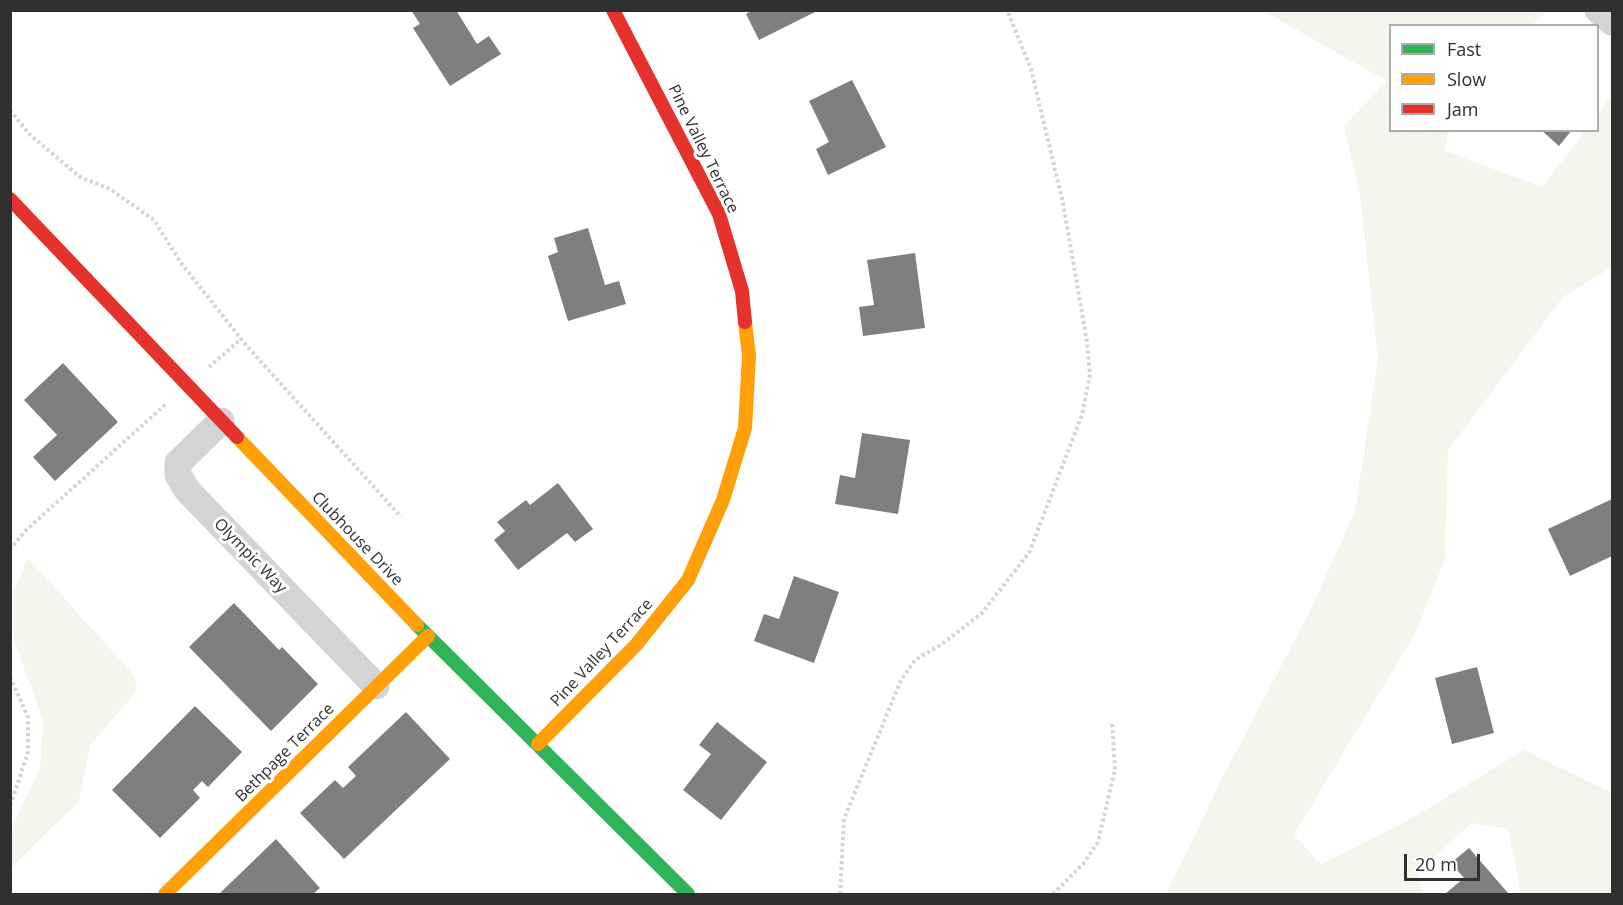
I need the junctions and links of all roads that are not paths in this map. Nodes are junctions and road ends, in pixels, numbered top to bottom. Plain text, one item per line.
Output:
1 (613, 10) edge
2 (1598, 10) edge
3 (1612, 22) edge
4 (10, 199) edge
5 (221, 421) junction
6 (428, 636) junction
7 (376, 686) junction
8 (538, 744) junction
9 (165, 894) edge
10 (688, 894) edge

1 - 8 street, Pine Valley Terrace
2 - 3 street
4 - 5 street, Clubhouse Drive
5 - 6 street, Clubhouse Drive
5 - 7 street, Olympic Way
6 - 7 street, Bethpage Terrace
6 - 8 street, Clubhouse Drive
7 - 9 street, Bethpage Terrace
8 - 10 street, Clubhouse Drive

